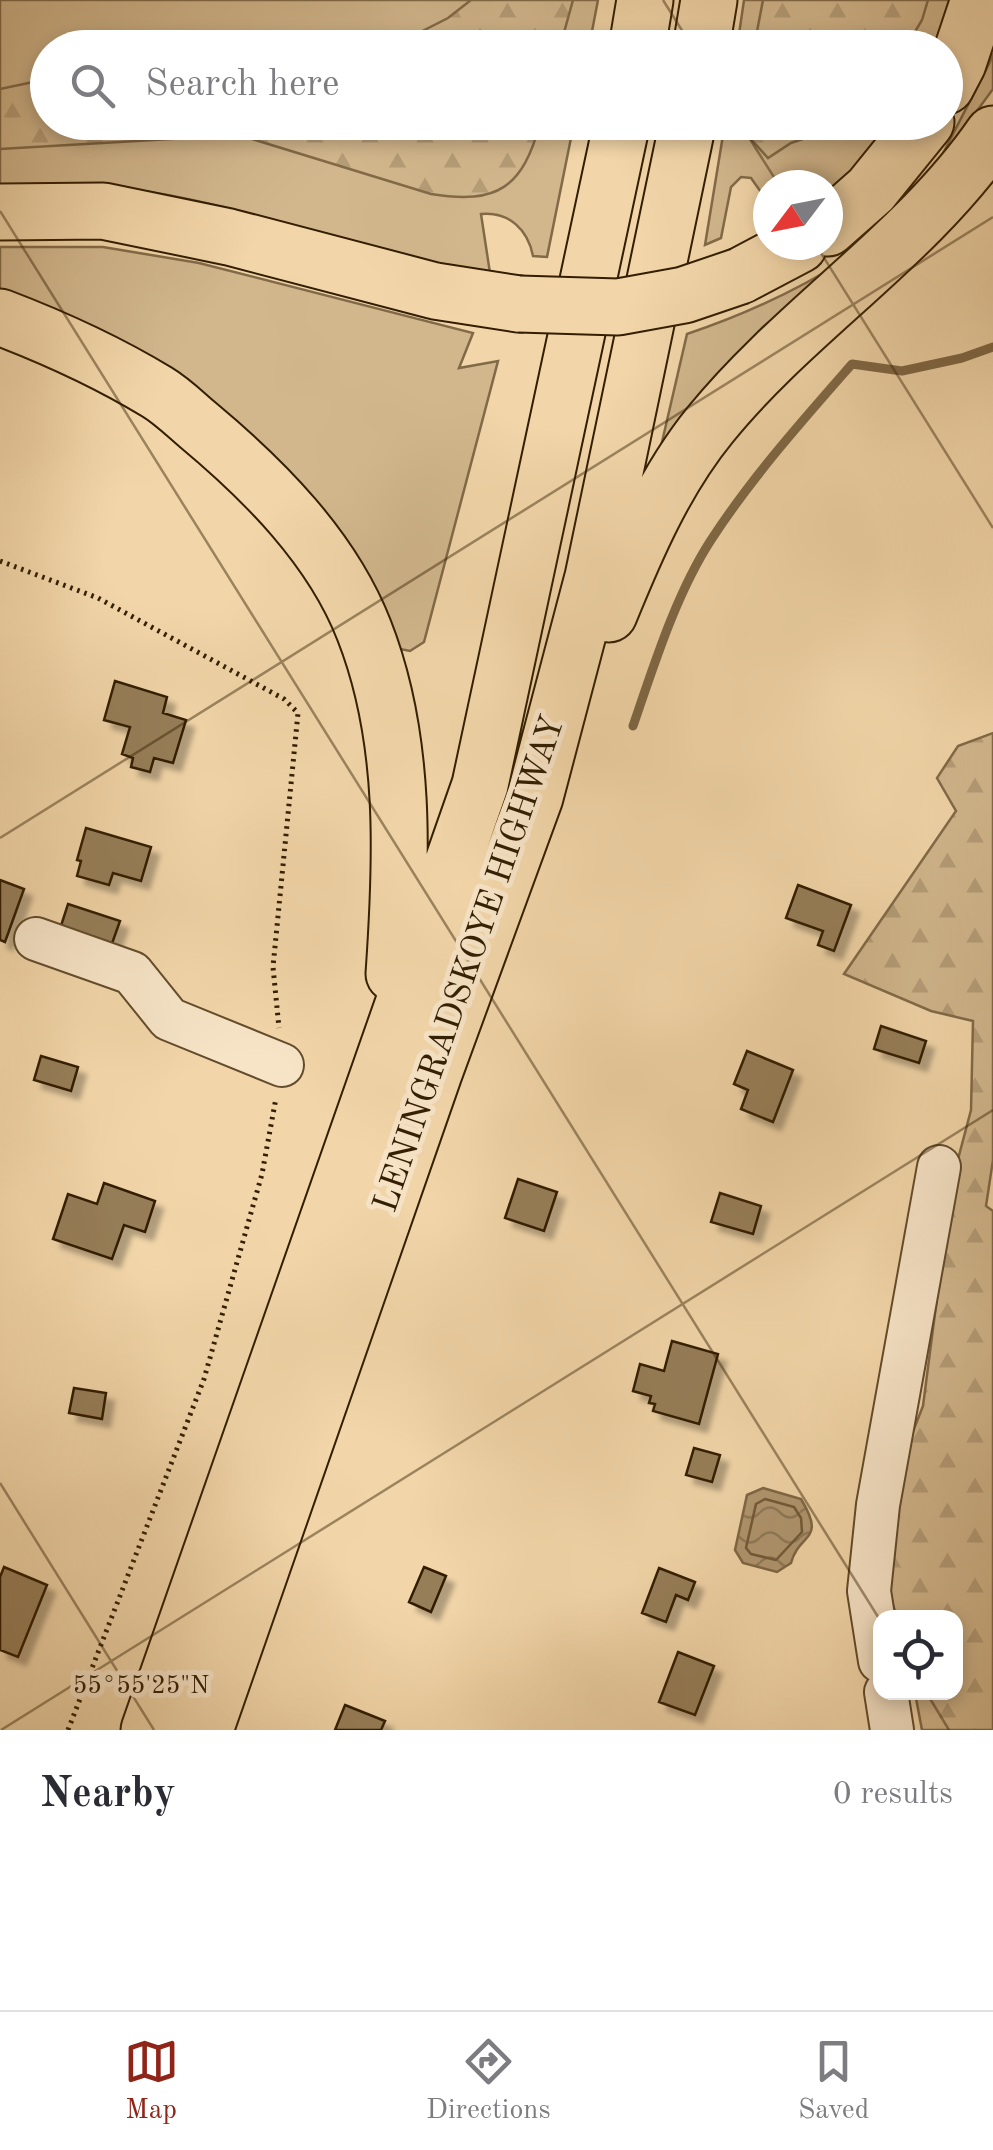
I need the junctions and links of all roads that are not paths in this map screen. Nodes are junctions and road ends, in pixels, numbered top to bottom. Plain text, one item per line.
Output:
1 (631, 0) edge
2 (645, 0) edge
3 (709, 0) edge
4 (979, 0) edge
5 (633, 30) edge
6 (638, 30) edge
7 (704, 30) edge
8 (963, 48) edge
9 (993, 134) edge
10 (618, 140) edge
11 (684, 140) edge
12 (911, 140) edge
13 (0, 212) edge
14 (843, 215) edge
15 (770, 260) edge
16 (0, 317) edge
17 (535, 797) junction
18 (36, 938) dead end
19 (389, 1045) junction
20 (282, 1065) road end
21 (939, 1168) dead end
22 (873, 1616) edge
23 (887, 1700) edge
24 (150, 1730) edge
25 (204, 1730) edge
26 (892, 1730) edge

1 - 5 street
2 - 6 highway
3 - 7 highway
4 - 8 highway
9 - 17 highway
10 - 19 highway, LENINGRADSKOYE HIGHWAY
11 - 17 highway, LENINGRADSKOYE HIGHWAY
12 - 14 highway
13 - 15 highway, bridge
16 - 19 highway
17 - 25 highway, LENINGRADSKOYE HIGHWAY
18 - 20 street
19 - 24 highway, LENINGRADSKOYE HIGHWAY
21 - 22 street
23 - 26 street

